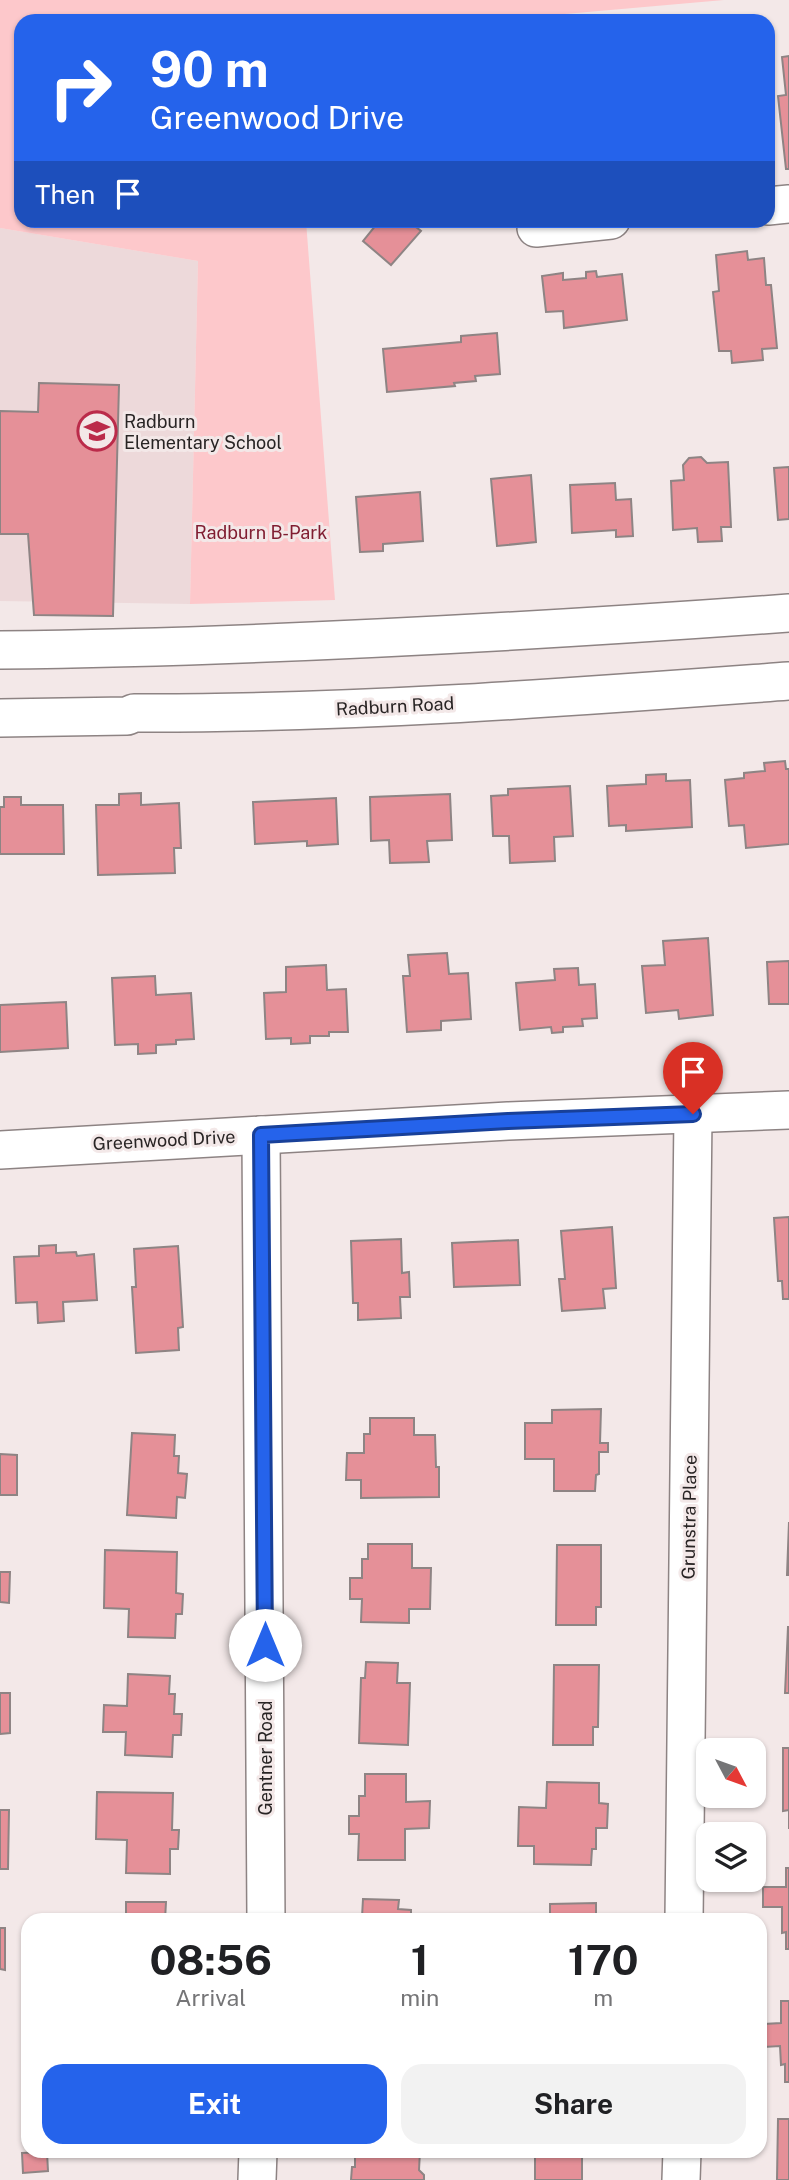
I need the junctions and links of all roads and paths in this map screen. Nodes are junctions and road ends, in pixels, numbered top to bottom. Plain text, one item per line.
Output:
1 (789, 613) edge
2 (0, 650) edge
3 (789, 681) edge
4 (0, 718) edge
5 (789, 1110) edge
6 (693, 1114) junction
7 (261, 1135) junction
8 (0, 1150) edge
9 (266, 1913) edge
10 (684, 1913) edge
11 (258, 2158) edge
12 (681, 2158) edge
13 (257, 2180) edge
14 (681, 2180) edge

1 - 2 street
3 - 4 street, Radburn Road
5 - 6 street, Greenwood Drive
6 - 7 street, Greenwood Drive
6 - 10 street, Grunstra Place
7 - 8 street, Greenwood Drive
7 - 9 street, Gentner Road
11 - 13 street
12 - 14 street

